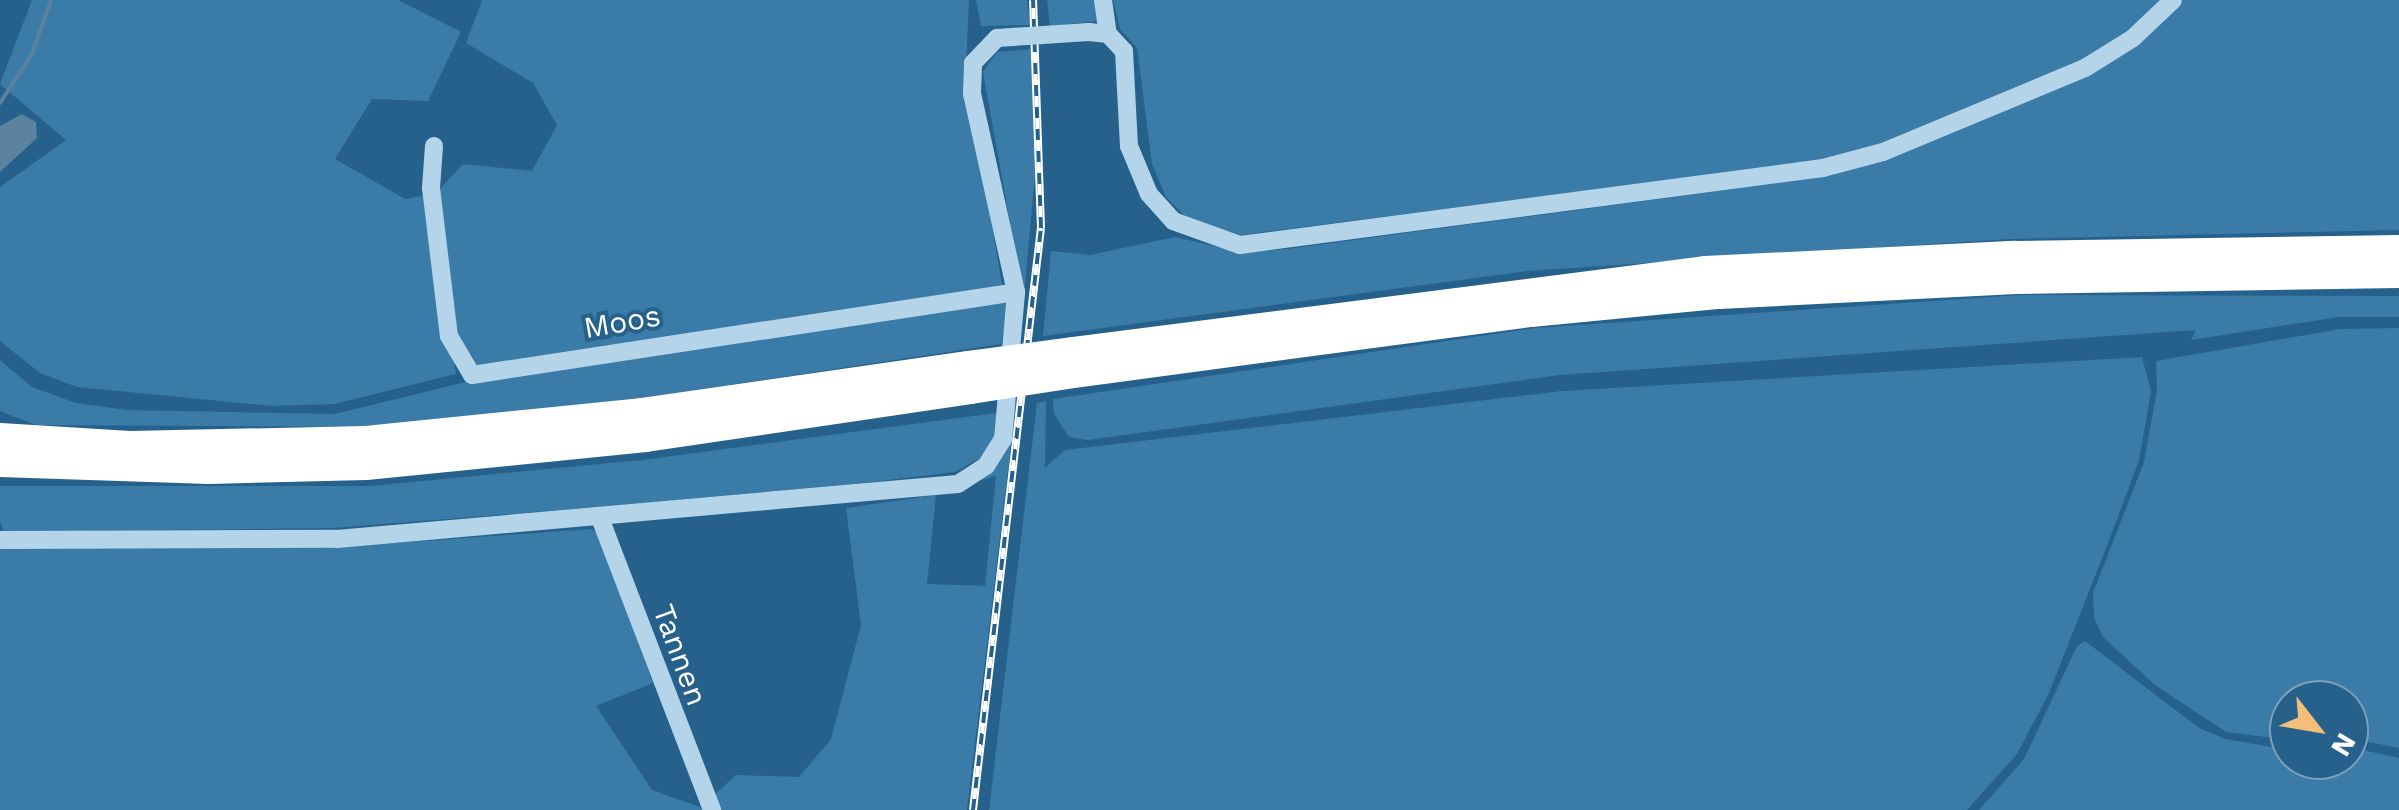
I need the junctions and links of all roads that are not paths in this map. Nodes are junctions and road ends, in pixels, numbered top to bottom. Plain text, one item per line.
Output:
1 (1103, 0) edge
2 (2173, 0) edge
3 (1098, 33) junction
4 (434, 146) dead end
5 (2399, 249) edge
6 (2399, 274) edge
7 (1016, 292) junction
8 (1073, 362) junction
9 (970, 378) junction
10 (0, 437) edge
11 (0, 463) edge
12 (600, 518) junction
13 (0, 540) edge
14 (712, 810) edge

1 - 3 street
2 - 3 street
3 - 7 street, bridge
4 - 7 street, Moos
5 - 8 highway
6 - 8 highway
7 - 12 street
8 - 9 highway, bridge
9 - 10 highway
9 - 11 highway
12 - 13 street
12 - 14 street, Tannen

